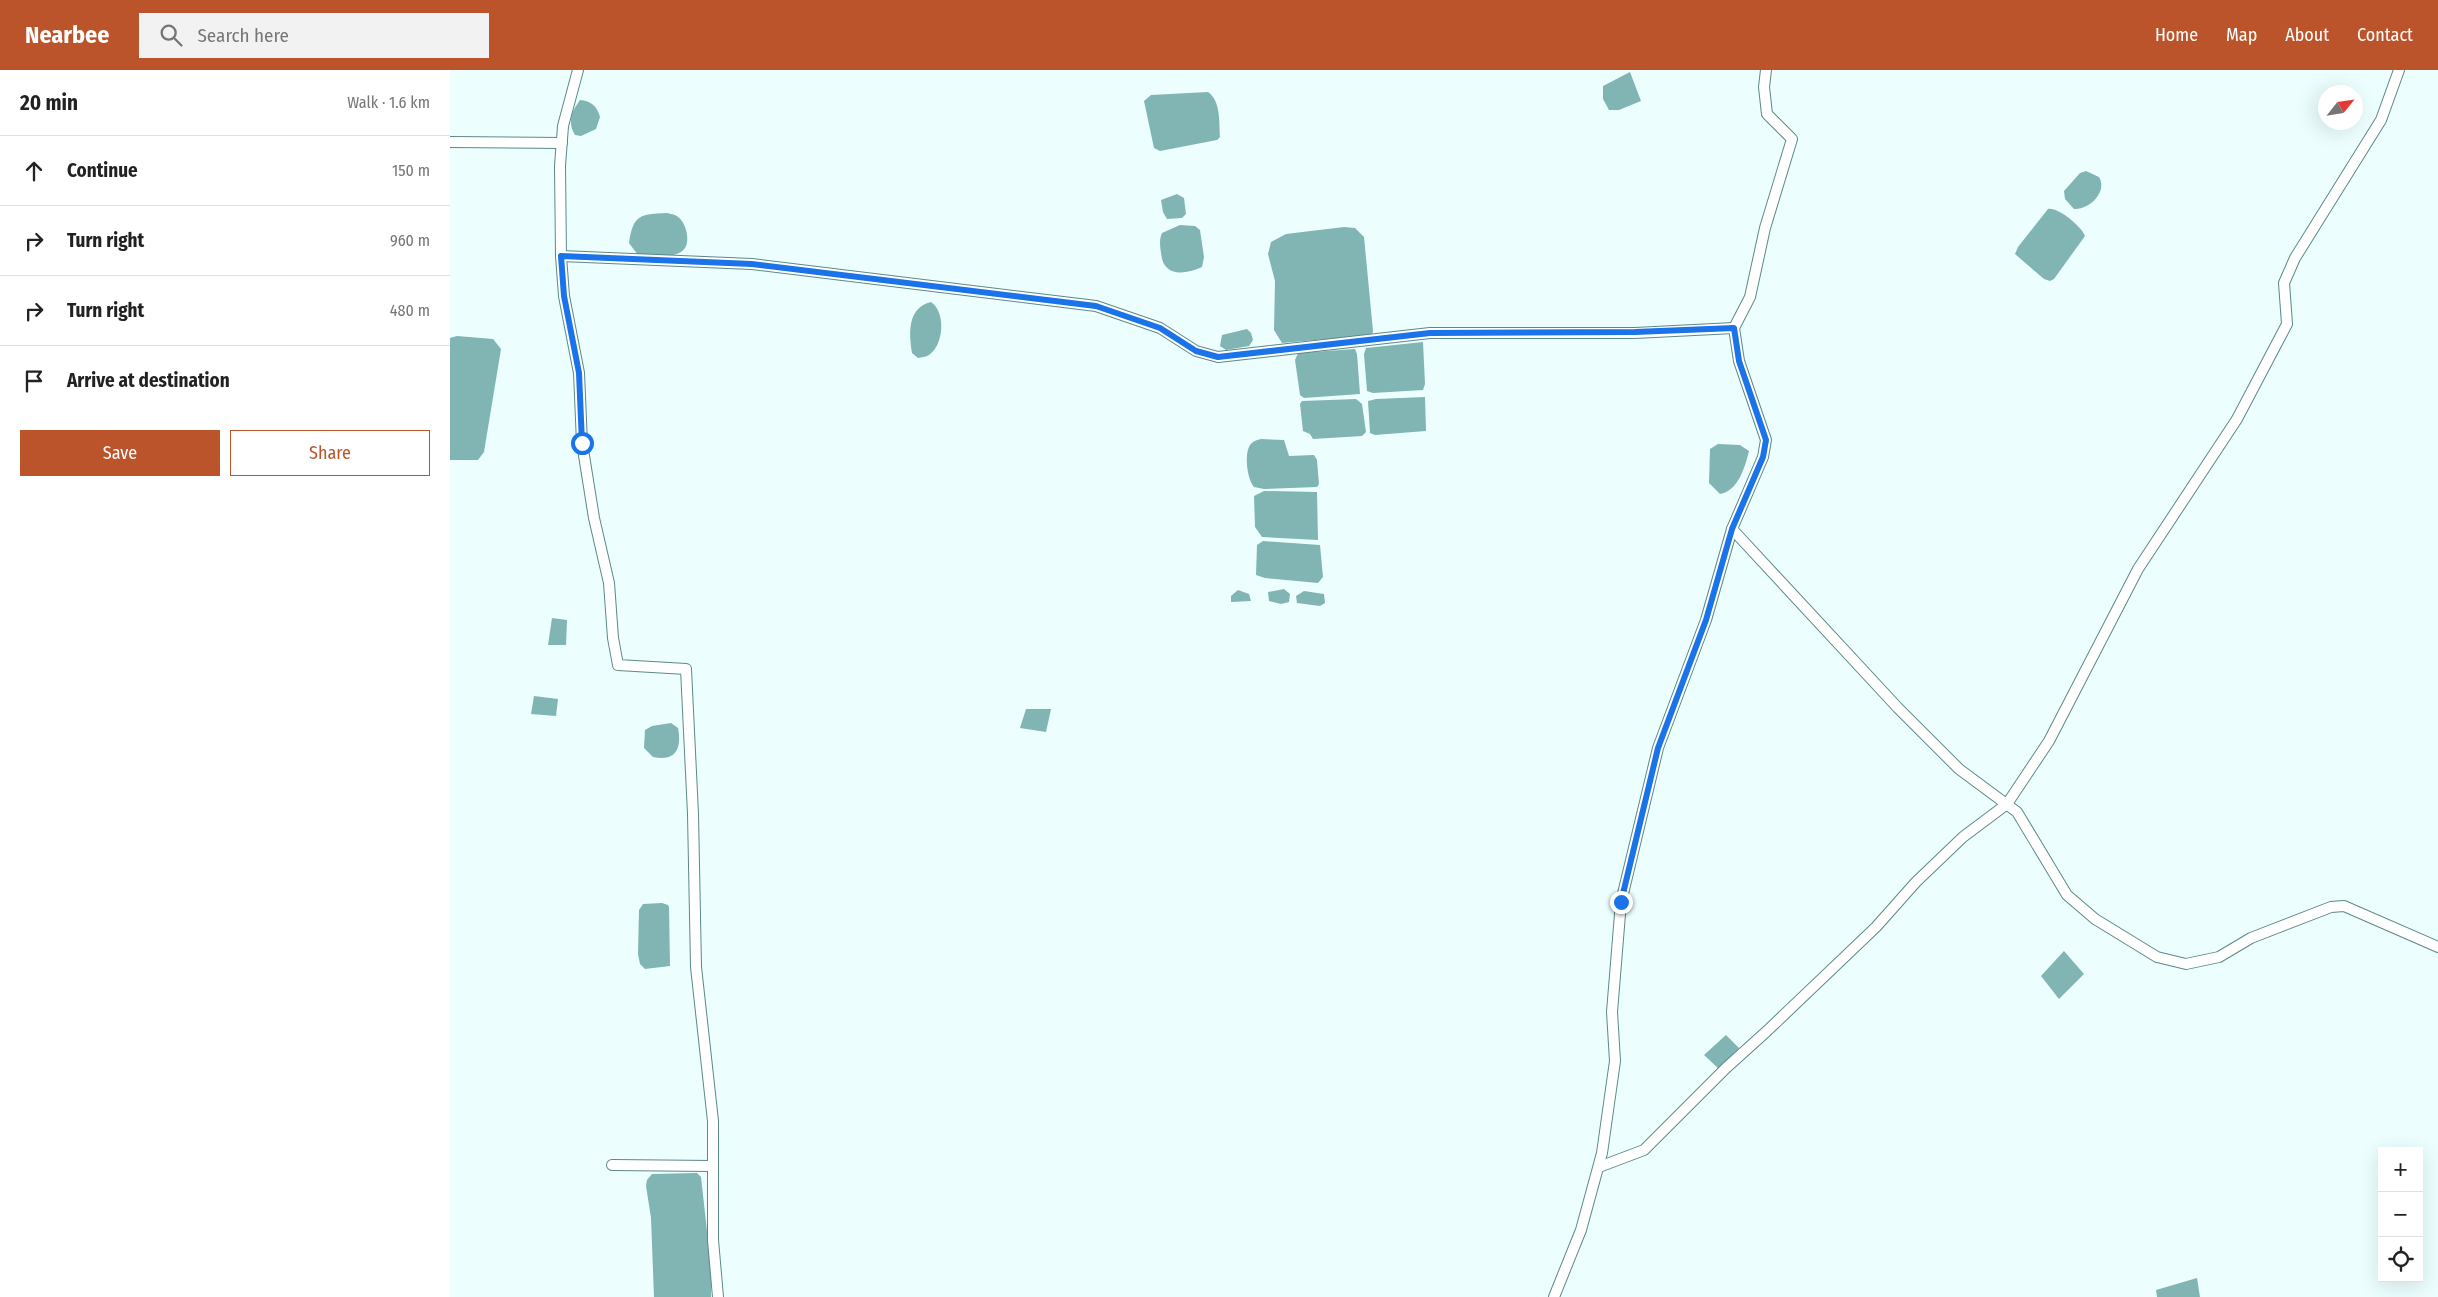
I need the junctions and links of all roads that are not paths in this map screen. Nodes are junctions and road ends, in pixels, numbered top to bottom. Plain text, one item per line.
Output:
1 (578, 70) edge
2 (1766, 70) edge
3 (2399, 70) edge
4 (450, 142) edge
5 (562, 143) junction
6 (561, 256) junction
7 (1734, 328) junction
8 (1732, 529) junction
9 (2007, 804) junction
10 (2438, 947) edge
11 (612, 1165) dead end
12 (712, 1166) junction
13 (1599, 1167) junction
14 (718, 1297) edge
15 (1554, 1297) edge

1 - 5 street
2 - 7 street
3 - 9 street
4 - 5 street
5 - 6 street
6 - 7 street
6 - 12 street
7 - 8 street
8 - 9 street
8 - 13 street
9 - 10 street
9 - 13 street
11 - 12 street
12 - 14 street
13 - 15 street

